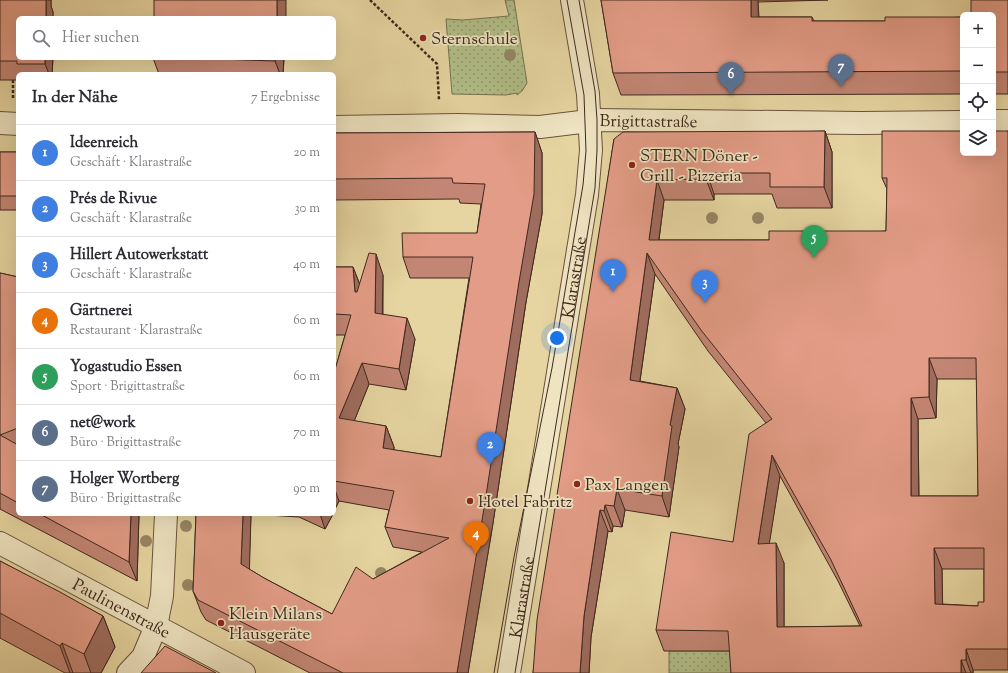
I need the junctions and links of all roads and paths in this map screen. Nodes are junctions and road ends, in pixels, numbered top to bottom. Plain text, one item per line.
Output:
1 (370, 0) edge
2 (572, 0) edge
3 (13, 72) edge
4 (13, 100) dead end
5 (439, 100) dead end
6 (590, 120) junction
7 (996, 121) edge
8 (1008, 121) edge
9 (960, 122) edge
10 (0, 123) edge
11 (16, 124) edge
12 (336, 127) edge
13 (166, 516) edge
14 (0, 543) edge
15 (156, 626) junction
16 (128, 673) edge
17 (244, 673) edge
18 (509, 673) edge

1 - 5 path
2 - 6 street, Klarastraße
3 - 4 path
6 - 9 street, Brigittastraße
6 - 12 street, Brigittastraße
6 - 18 street, Klarastraße
7 - 8 street
10 - 11 street
13 - 15 street
14 - 15 street, Paulinenstraße
15 - 16 street
15 - 17 street, Paulinenstraße

